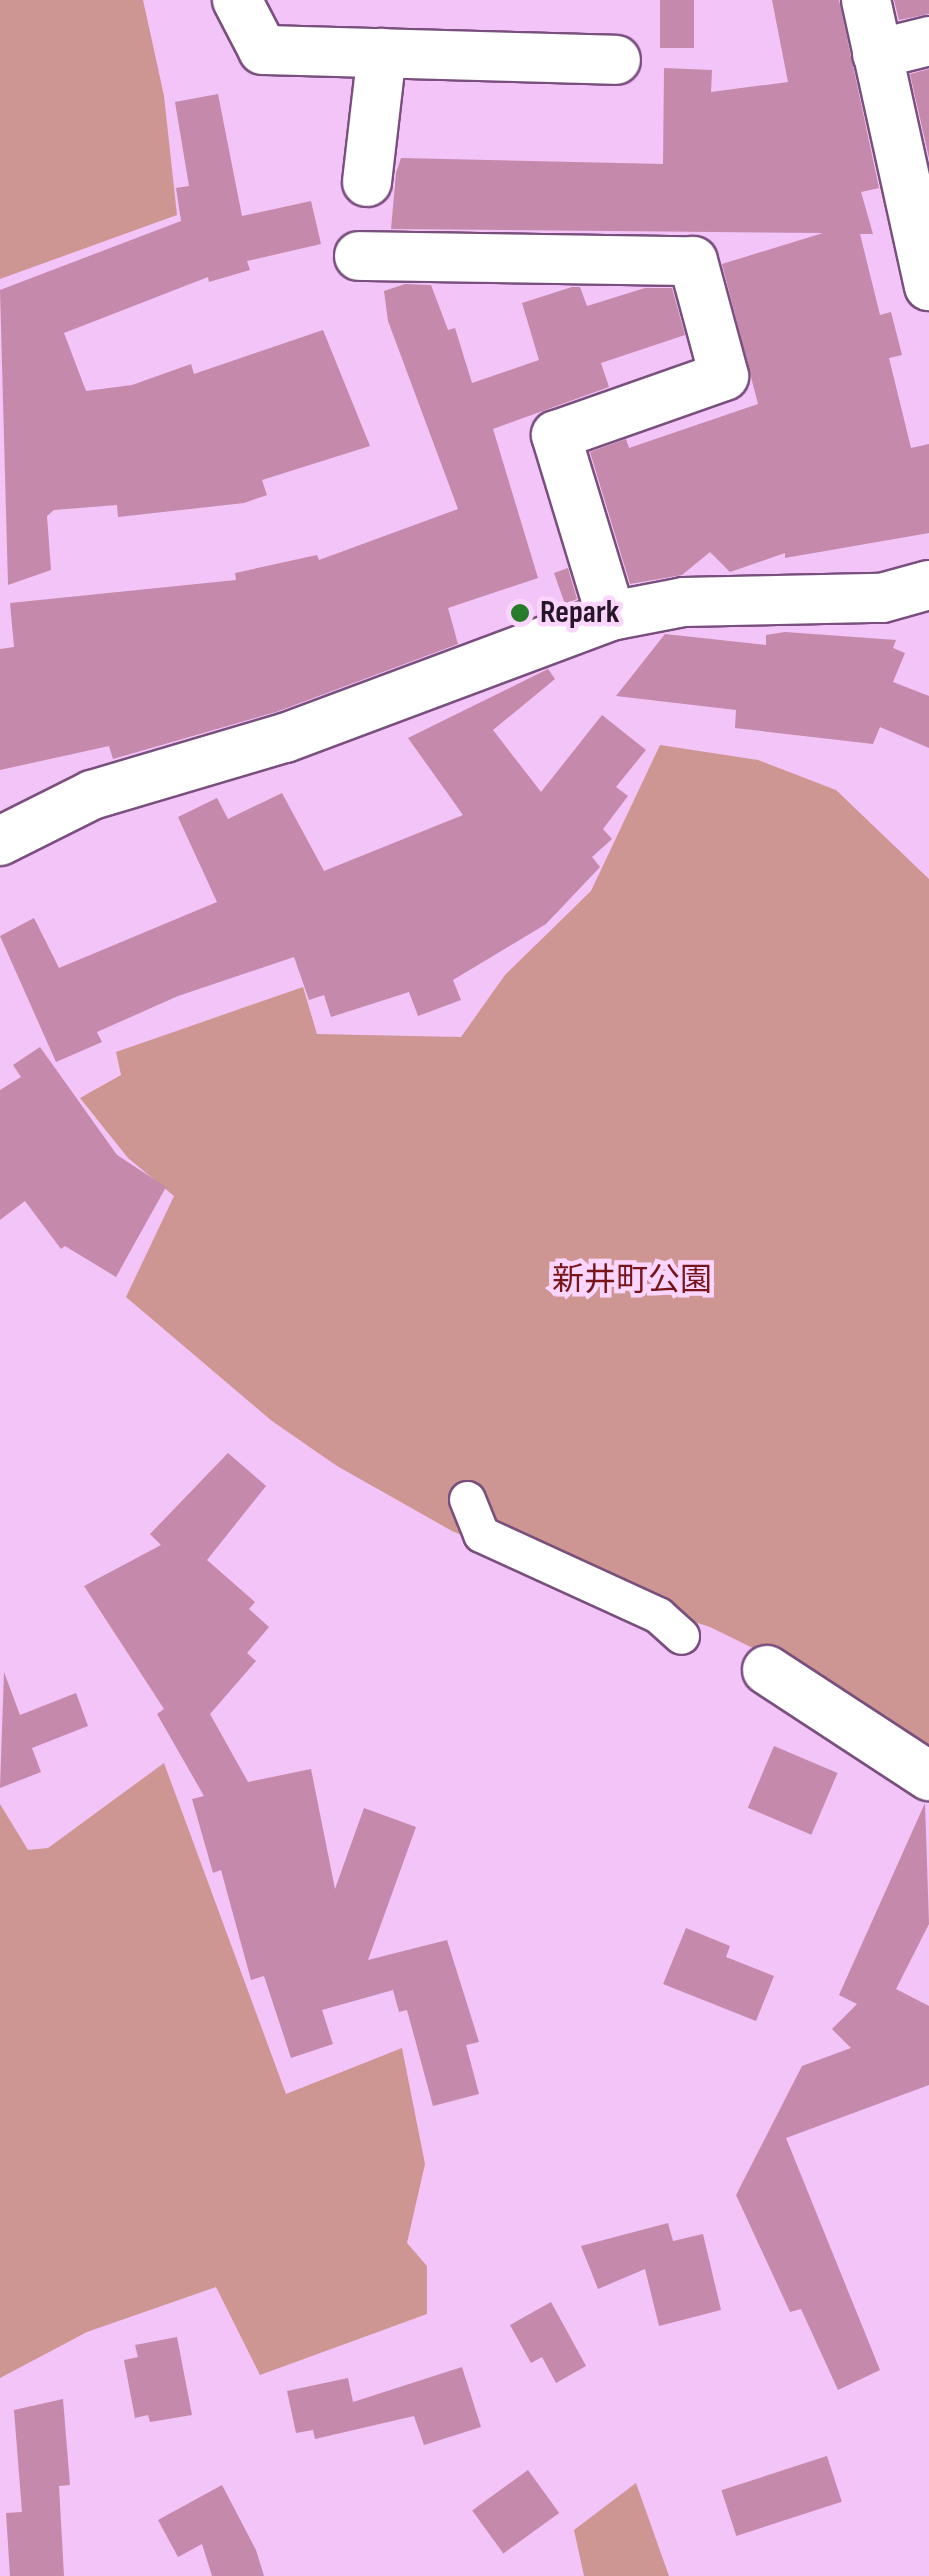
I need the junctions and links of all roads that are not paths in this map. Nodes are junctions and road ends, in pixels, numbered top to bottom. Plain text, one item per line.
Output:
1 (237, 0) edge
2 (866, 0) edge
3 (929, 41) edge
4 (382, 53) junction
5 (877, 54) junction
6 (616, 60) dead end
7 (367, 182) dead end
8 (923, 234) edge
9 (359, 256) dead end
10 (929, 286) edge
11 (929, 585) edge
12 (611, 616) junction
13 (0, 841) edge
14 (467, 1498) dead end
15 (682, 1636) dead end
16 (767, 1670) dead end
17 (929, 1776) edge

1 - 4 street
2 - 5 street
3 - 5 street
4 - 6 street
4 - 7 street
5 - 8 street
8 - 10 street
9 - 12 street
11 - 12 street
12 - 13 street
14 - 15 street
16 - 17 street

